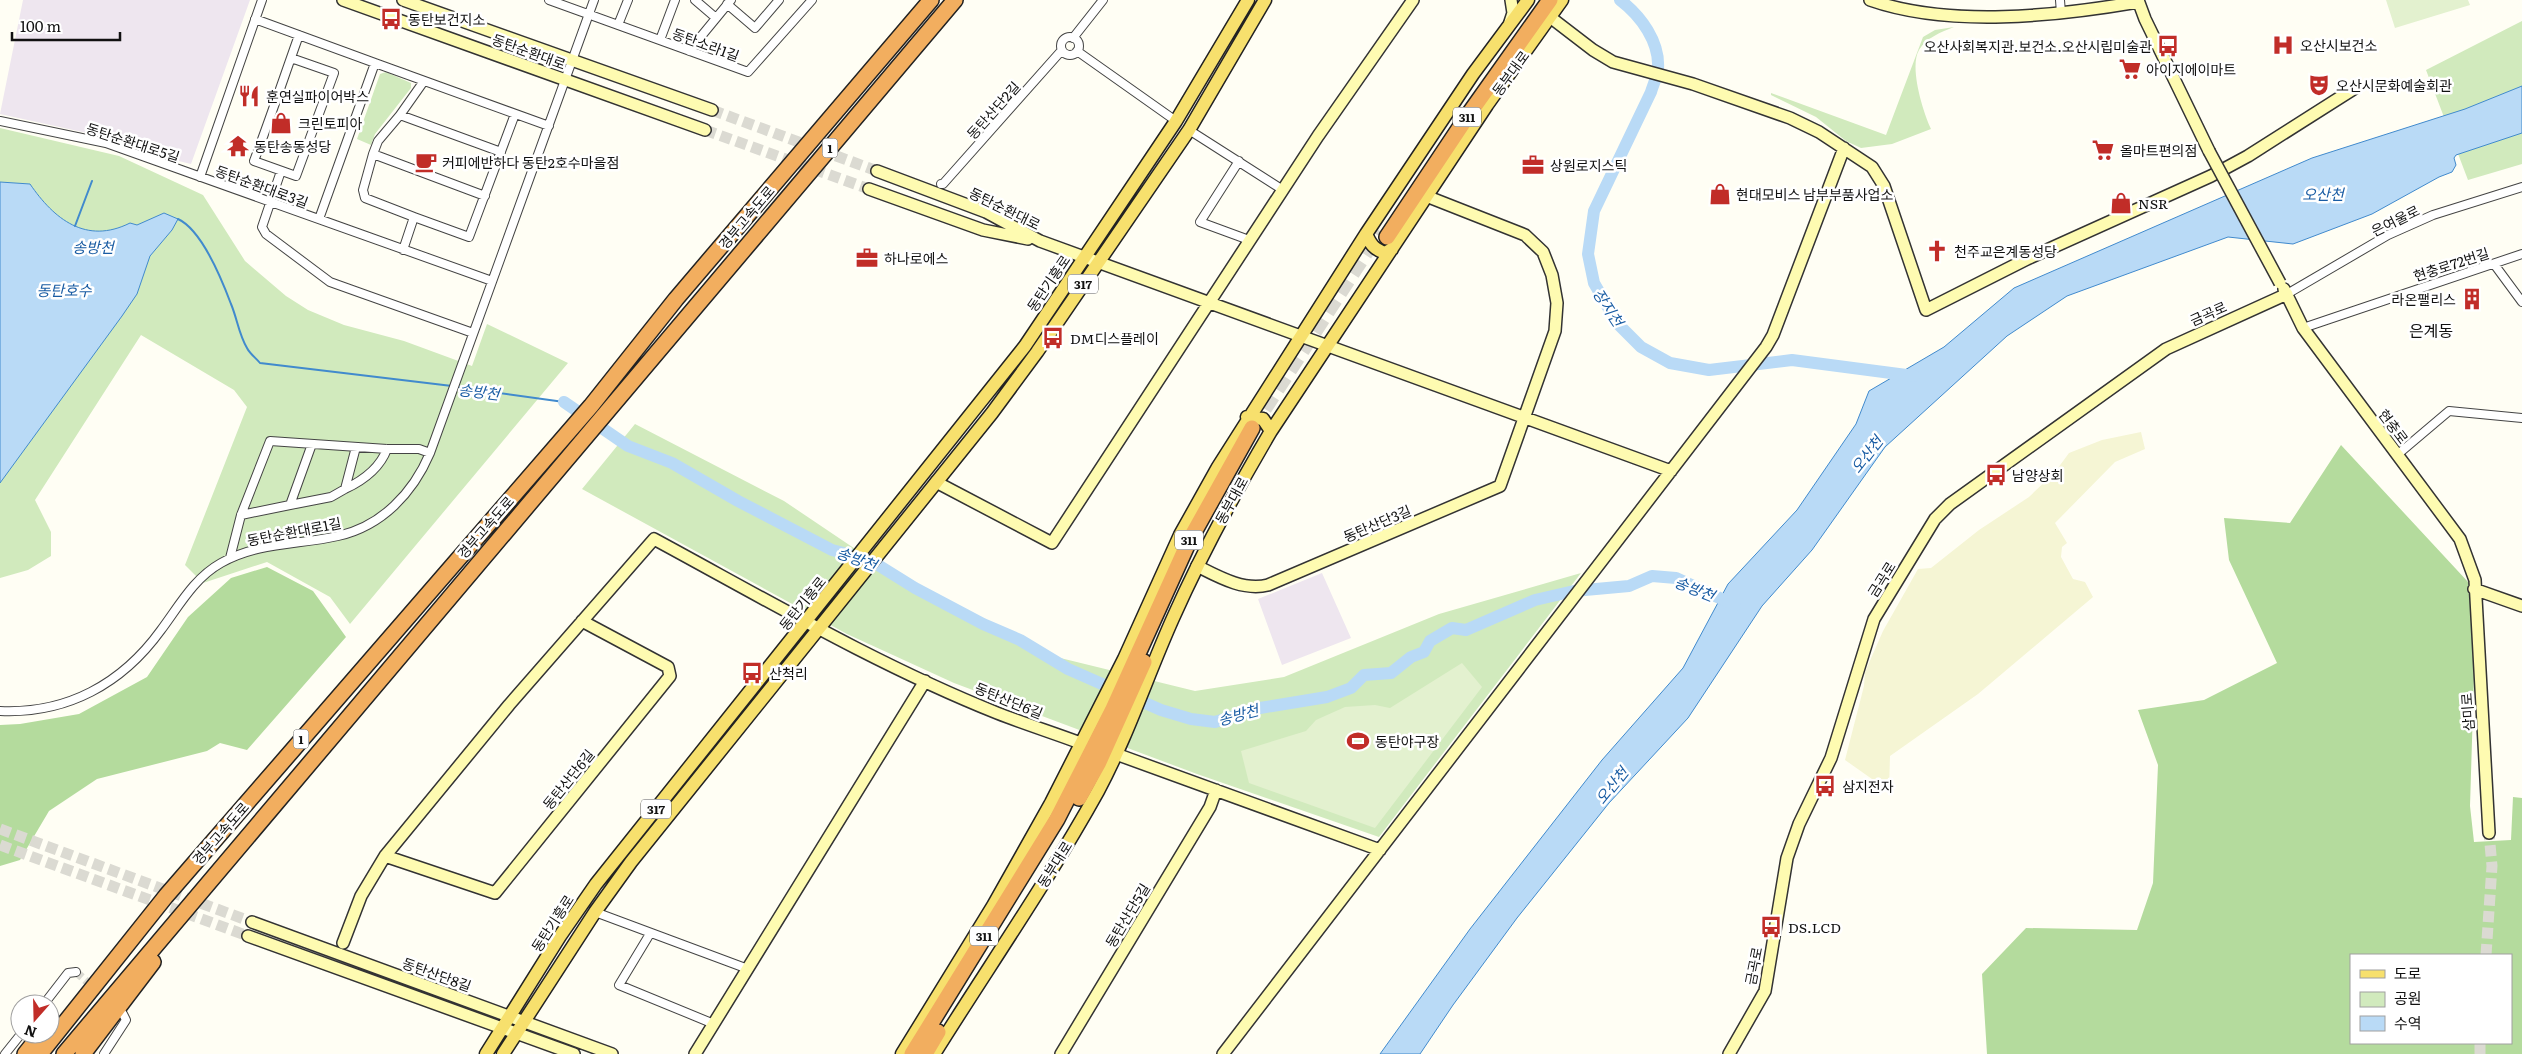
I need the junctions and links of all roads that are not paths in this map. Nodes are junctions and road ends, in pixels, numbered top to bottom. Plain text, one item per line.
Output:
1 (262, 0) edge
2 (343, 0) edge
3 (402, 0) edge
4 (549, 0) edge
5 (594, 0) edge
6 (628, 0) edge
7 (675, 0) edge
8 (695, 0) edge
9 (779, 0) edge
10 (812, 0) edge
11 (931, 0) edge
12 (955, 0) edge
13 (1104, 0) edge
14 (1248, 0) edge
15 (1265, 0) edge
16 (1412, 0) edge
17 (1511, 0) edge
18 (1528, 0) edge
19 (1539, 0) edge
20 (1550, 0) edge
21 (1562, 0) edge
22 (1870, 0) edge
23 (2060, 0) edge
24 (2138, 1) edge
25 (729, 2) edge
26 (2061, 13) junction
27 (589, 14) junction
28 (1550, 17) junction
29 (716, 18) junction
30 (255, 19) junction
31 (618, 25) junction
32 (1510, 25) junction
33 (299, 35) junction
34 (1073, 38) junction
35 (660, 40) junction
36 (1062, 50) junction
37 (689, 51) junction
38 (1077, 51) junction
39 (291, 58) junction
40 (572, 60) junction
41 (375, 63) junction
42 (565, 80) junction
43 (424, 81) junction
44 (2355, 88) dead end
45 (712, 110) tunnel mouth
46 (515, 114) junction
47 (400, 115) junction
48 (0, 121) edge
49 (1176, 121) junction
50 (548, 126) junction
51 (705, 130) tunnel mouth
52 (1189, 130) junction
53 (1844, 148) junction
54 (501, 152) junction
55 (373, 154) junction
56 (1239, 160) junction
57 (281, 171) junction
58 (877, 171) tunnel mouth
59 (200, 177) junction
60 (941, 184) dead end
61 (2522, 187) edge
62 (869, 189) tunnel mouth
63 (1282, 190) junction
64 (485, 196) junction
65 (1426, 196) junction
66 (270, 202) junction
67 (414, 217) junction
68 (319, 220) junction
69 (1381, 238) junction
70 (1250, 240) junction
71 (1040, 241) junction
72 (403, 250) junction
73 (2522, 254) edge
74 (1084, 257) junction
75 (1098, 262) junction
76 (2494, 264) junction
77 (492, 281) junction
78 (2287, 294) junction
79 (1209, 302) junction
80 (2522, 302) edge
81 (2303, 328) junction
82 (473, 333) junction
83 (1301, 336) junction
84 (1327, 346) junction
85 (597, 410) junction
86 (1525, 418) junction
87 (2522, 418) edge
88 (1258, 428) junction
89 (312, 444) junction
90 (356, 447) junction
91 (386, 449) junction
92 (430, 453) junction
93 (2397, 455) junction
94 (1671, 471) junction
95 (936, 482) junction
96 (345, 489) junction
97 (290, 505) junction
98 (241, 515) junction
99 (230, 558) junction
100 (1197, 566) junction
101 (2474, 589) junction
102 (2522, 606) edge
103 (582, 621) junction
104 (806, 621) junction
105 (819, 627) junction
106 (925, 681) junction
107 (1128, 687) junction
108 (0, 711) edge
109 (1117, 715) junction
110 (1083, 744) junction
111 (1116, 754) junction
112 (1073, 788) junction
113 (1216, 790) junction
114 (1098, 791) junction
115 (1052, 803) junction
116 (257, 823) junction
117 (2489, 833) tunnel mouth
118 (1380, 850) junction
119 (385, 856) junction
120 (166, 896) junction
121 (595, 912) junction
122 (252, 922) tunnel mouth
123 (248, 936) tunnel mouth
124 (648, 937) dead end
125 (343, 942) dead end
126 (748, 969) junction
127 (76, 972) dead end
128 (52, 994) edge
129 (60, 1011) edge
130 (123, 1014) dead end
131 (510, 1016) junction
132 (523, 1021) junction
133 (714, 1024) junction
134 (503, 1028) junction
135 (516, 1033) junction
136 (13, 1044) edge
137 (33, 1044) edge
138 (5, 1054) edge
139 (25, 1054) edge
140 (40, 1054) edge
141 (64, 1054) edge
142 (83, 1054) edge
143 (104, 1054) edge
144 (486, 1054) edge
145 (503, 1054) edge
146 (574, 1054) edge
147 (612, 1054) edge
148 (695, 1054) edge
149 (902, 1054) edge
150 (912, 1054) edge
151 (925, 1054) edge
152 (934, 1054) edge
153 (1061, 1054) edge
154 (1223, 1054) edge
155 (1729, 1054) edge

1 - 30 street, 동탄순환대로3길
2 - 42 street, 동탄순환대로
3 - 40 street, 동탄순환대로
4 - 27 street, 동탄소라1길
5 - 27 street, 동탄순환대로1길
6 - 31 street
7 - 35 street
8 - 29 street
9 - 25 street
10 - 37 street, 동탄소라1길
11 - 85 highway, 경부고속도로 / 1
12 - 85 highway, 경부고속도로 / 1
13 - 34 street
14 - 49 main road, 동탄기흥로 / 317
15 - 52 main road, 동탄기흥로 / 317
16 - 63 street
17 - 32 street
18 - 32 main road, 동부대로
19 - 69 highway, 동부대로 / 311
20 - 69 highway, 동부대로 / 311
21 - 28 main road, 동부대로
22 - 26 street
23 - 26 street
24 - 26 street
24 - 78 street, 현충로, bridge
25 - 29 street
27 - 31 street, 동탄소라1길
27 - 40 street, 동탄순환대로1길
28 - 53 street
28 - 65 main road, 동부대로
29 - 37 street
30 - 33 street
30 - 59 street, 동탄순환대로3길
31 - 35 street, 동탄소라1길
32 - 69 main road, 동부대로
33 - 39 street
33 - 41 street
34 - 36 street
34 - 38 street
35 - 37 street, 동탄소라1길
36 - 38 street
36 - 60 street, 동탄산단2길
38 - 49 street
39 - 57 street
39 - 57 street
40 - 42 street, 동탄순환대로1길
40 - 45 street, 동탄순환대로
41 - 43 street
41 - 68 street
42 - 50 street, 동탄순환대로1길
42 - 51 street, 동탄순환대로
43 - 46 street
43 - 47 street
44 - 53 street
46 - 50 street
46 - 54 street
47 - 54 street
47 - 55 street
48 - 59 street, 동탄순환대로5길
49 - 74 main road, 동탄기흥로 / 317
50 - 77 street, 동탄순환대로1길
52 - 56 street
52 - 75 main road, 동탄기흥로 / 317
53 - 94 street
54 - 64 street
55 - 64 street
55 - 67 street
56 - 63 street
56 - 70 street
57 - 66 street
58 - 71 street, 동탄순환대로
59 - 66 street, 동탄순환대로3길
61 - 78 street, 은여울로
62 - 71 street, 동탄순환대로
63 - 70 street
64 - 67 street
65 - 69 main road, 동부대로
65 - 86 street, 동탄산단3길
66 - 68 street, 동탄순환대로3길
66 - 82 street
67 - 72 street
68 - 72 street, 동탄순환대로3길
69 - 83 main road, 동부대로
69 - 84 main road, 동부대로
70 - 79 street
71 - 74 street
72 - 77 street, 동탄순환대로3길
73 - 76 street, 현충로72번길
74 - 75 street
74 - 104 main road, 동탄기흥로 / 317
75 - 79 street
75 - 95 main road, 동탄기흥로 / 317
76 - 80 street
76 - 81 street, 현충로72번길
77 - 82 street, 동탄순환대로1길
78 - 81 street, 현충로
78 - 155 street, 금곡로
79 - 83 street
79 - 95 street
81 - 93 street, 현충로
82 - 92 street, 동탄순환대로1길
83 - 84 street
83 - 88 main road, 동부대로
84 - 86 street
84 - 88 main road, 동부대로
85 - 116 highway, 경부고속도로 / 1
85 - 120 highway, 경부고속도로 / 1
86 - 94 street
86 - 100 street, 동탄산단3길
87 - 93 street
88 - 100 main road, 동부대로
88 - 107 highway, 동부대로 / 311
89 - 90 street
89 - 97 street
89 - 98 street
90 - 91 street
90 - 96 street
91 - 92 street
91 - 96 street
92 - 99 street, 동탄순환대로1길
93 - 101 street, 현충로
94 - 118 street
95 - 105 main road, 동탄기흥로 / 317
96 - 97 street
97 - 98 street
98 - 99 street
99 - 108 street, 동탄순환대로1길
100 - 107 main road, 동부대로
101 - 102 street
101 - 117 street, 삼미로
103 - 104 street, 동탄산단6길
103 - 119 street, 동탄산단6길
103 - 119 street, 동탄산단6길
104 - 105 street, 동탄산단6길
104 - 131 main road, 동탄기흥로 / 317
105 - 106 street, 동탄산단6길
105 - 121 main road, 동탄기흥로 / 317
106 - 110 street, 동탄산단6길
106 - 126 street
107 - 109 highway, 동부대로 / 311
107 - 109 main road, 동부대로
109 - 110 main road, 동부대로
109 - 111 main road, 동부대로
109 - 112 highway, 동부대로 / 311
109 - 114 highway
109 - 151 highway, 동부대로 / 311
110 - 115 main road, 동부대로
111 - 113 street
111 - 114 main road, 동부대로
112 - 115 highway
112 - 150 highway, 동부대로 / 311
113 - 118 street
113 - 153 street, 동탄산단5길
114 - 152 main road, 동부대로
115 - 149 main road, 동부대로
116 - 141 highway, 경부고속도로 / 1
116 - 142 highway
118 - 154 street
119 - 125 street, 동탄산단6길
120 - 129 highway
120 - 140 highway, 경부고속도로 / 1
121 - 126 street
121 - 132 main road, 동탄기흥로 / 317
122 - 131 street, 동탄산단8길
123 - 134 street, 동탄산단8길
124 - 133 street
126 - 133 street
127 - 128 street
130 - 143 street
131 - 132 street, 동탄산단8길
131 - 134 main road, 동탄기흥로 / 317
132 - 135 main road, 동탄기흥로 / 317
132 - 147 street, 동탄산단8길
133 - 148 street
134 - 135 street, 동탄산단8길
134 - 144 main road, 동탄기흥로 / 317
135 - 145 main road, 동탄기흥로 / 317
135 - 146 street, 동탄산단8길
136 - 138 street
137 - 139 highway

